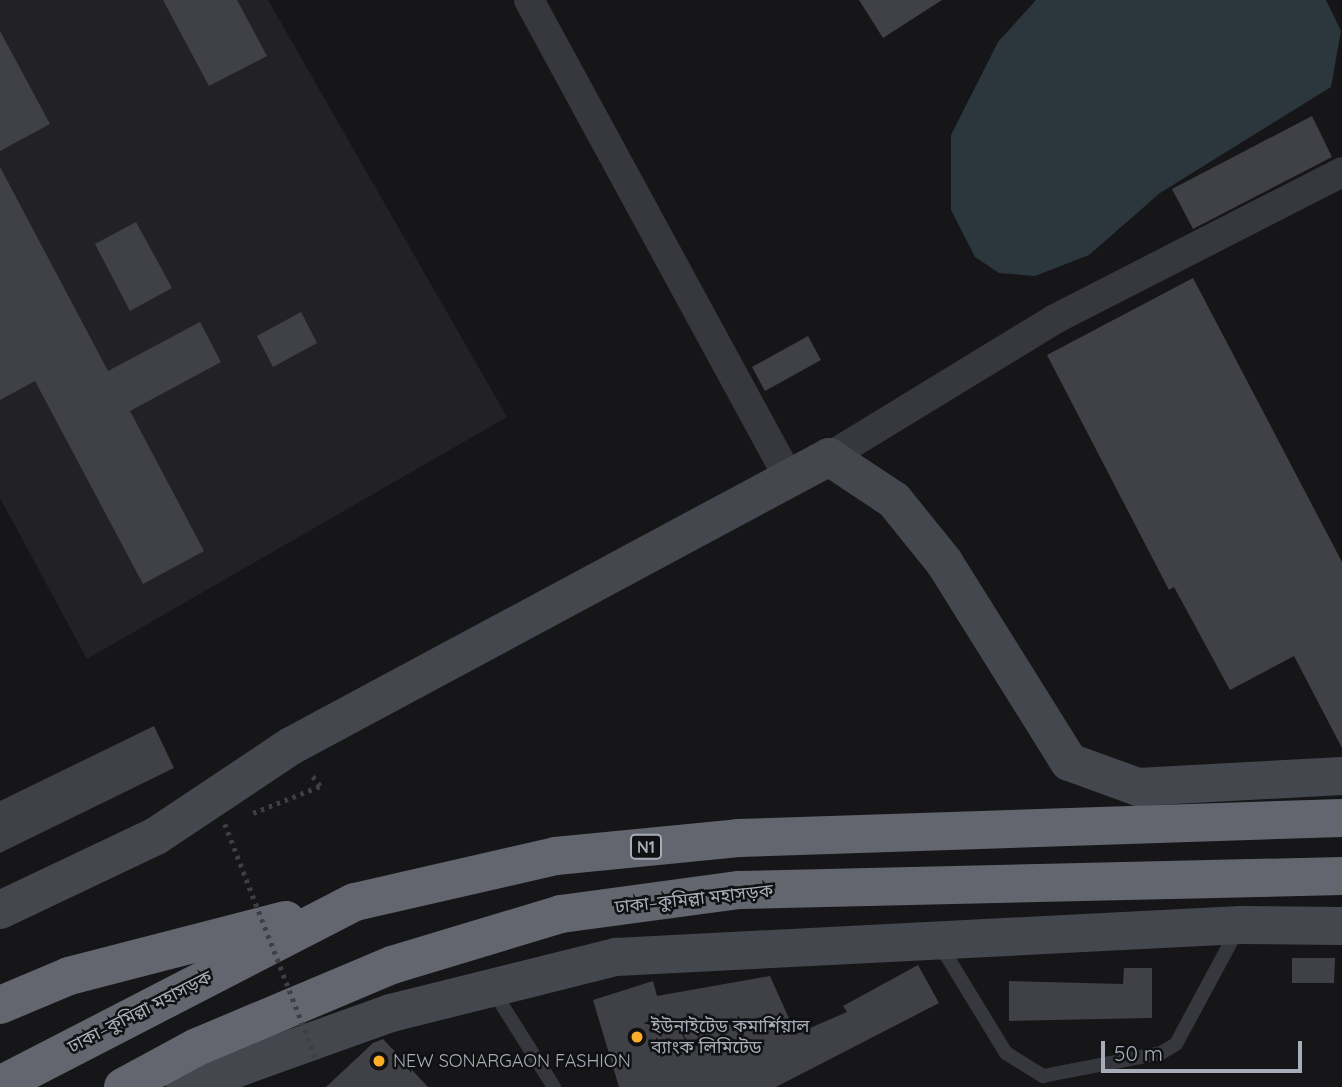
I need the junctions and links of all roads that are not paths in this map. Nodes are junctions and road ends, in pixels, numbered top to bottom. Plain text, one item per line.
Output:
1 (529, 0) edge
2 (1342, 173) edge
3 (829, 457) junction
4 (790, 480) junction
5 (1342, 776) edge
6 (1342, 818) edge
7 (1342, 876) edge
8 (355, 902) junction
9 (0, 910) edge
10 (1240, 925) junction
11 (1342, 926) edge
12 (938, 940) junction
13 (489, 985) junction
14 (0, 1005) edge
15 (0, 1085) edge
16 (123, 1087) edge
17 (185, 1087) edge
18 (554, 1087) edge

1 - 4 street
2 - 3 street
3 - 4 street
3 - 5 street
4 - 9 street
6 - 8 highway, ঢাকা–কুমিল্লা মহাসড়ক / N1
7 - 16 highway, ঢাকা–কুমিল্লা মহাসড়ক
8 - 14 highway, ঢাকা–কুমিল্লা মহাসড়ক / N1
8 - 15 highway, ঢাকা–কুমিল্লা মহাসড়ক / N1
10 - 11 street
10 - 12 street
10 - 12 lane
12 - 13 street
13 - 17 street
13 - 18 lane

